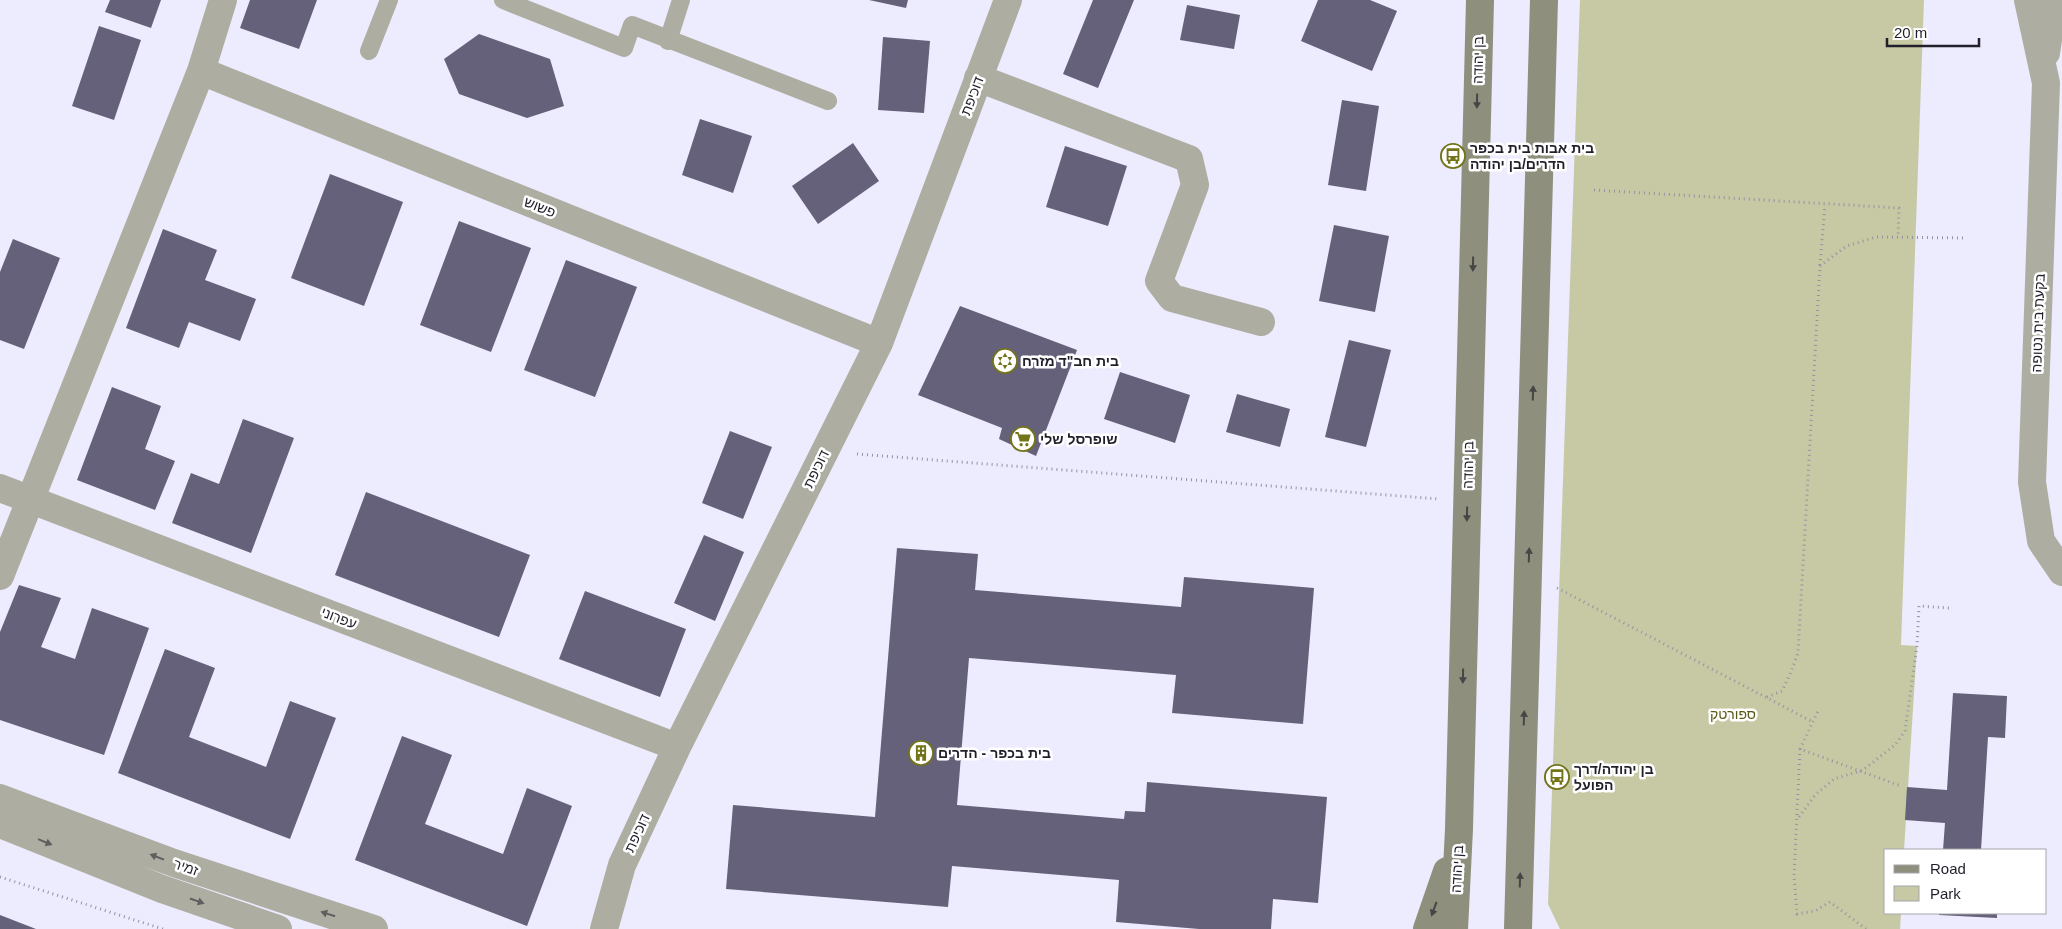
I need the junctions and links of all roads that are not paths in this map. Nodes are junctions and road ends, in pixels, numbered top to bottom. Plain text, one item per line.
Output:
1 (223, 0) edge
2 (389, 0) edge
3 (503, 0) edge
4 (681, 0) edge
5 (1008, 0) edge
6 (1480, 0) edge
7 (1544, 0) edge
8 (2028, 0) edge
9 (2054, 0) edge
10 (668, 41) junction
11 (369, 51) dead end
12 (2044, 67) junction
13 (200, 71) junction
14 (978, 78) junction
15 (828, 101) dead end
16 (2052, 228) edge
17 (1261, 322) dead end
18 (879, 343) junction
19 (0, 488) edge
20 (30, 499) junction
21 (2062, 572) edge
22 (0, 576) edge
23 (677, 748) junction
24 (0, 798) edge
25 (0, 824) edge
26 (1459, 829) junction
27 (1522, 922) edge
28 (278, 929) edge
29 (374, 929) edge
30 (604, 929) edge
31 (1427, 929) edge
32 (1454, 929) edge

1 - 13 street
2 - 11 lane
3 - 10 lane
4 - 10 lane
5 - 14 street, דוכיפת
6 -> 26 street, בן יהודה
27 -> 7 street
8 - 12 street, בקעת בית נטופה
9 - 12 street, בקעת בית נטופה
10 - 15 lane
12 - 16 street, בקעת בית נטופה
13 - 18 street, פשוש
13 - 20 street
14 - 17 street
14 - 18 street, דוכיפת
16 - 21 street, בקעת בית נטופה
18 - 23 street, דוכיפת
19 - 20 street, עפרוני
20 - 22 street
20 - 23 street, עפרוני
23 - 30 street, דוכיפת
29 -> 24 street, זמיר
25 -> 28 street, זמיר
26 -> 31 street
26 - 32 street, בן יהודה

